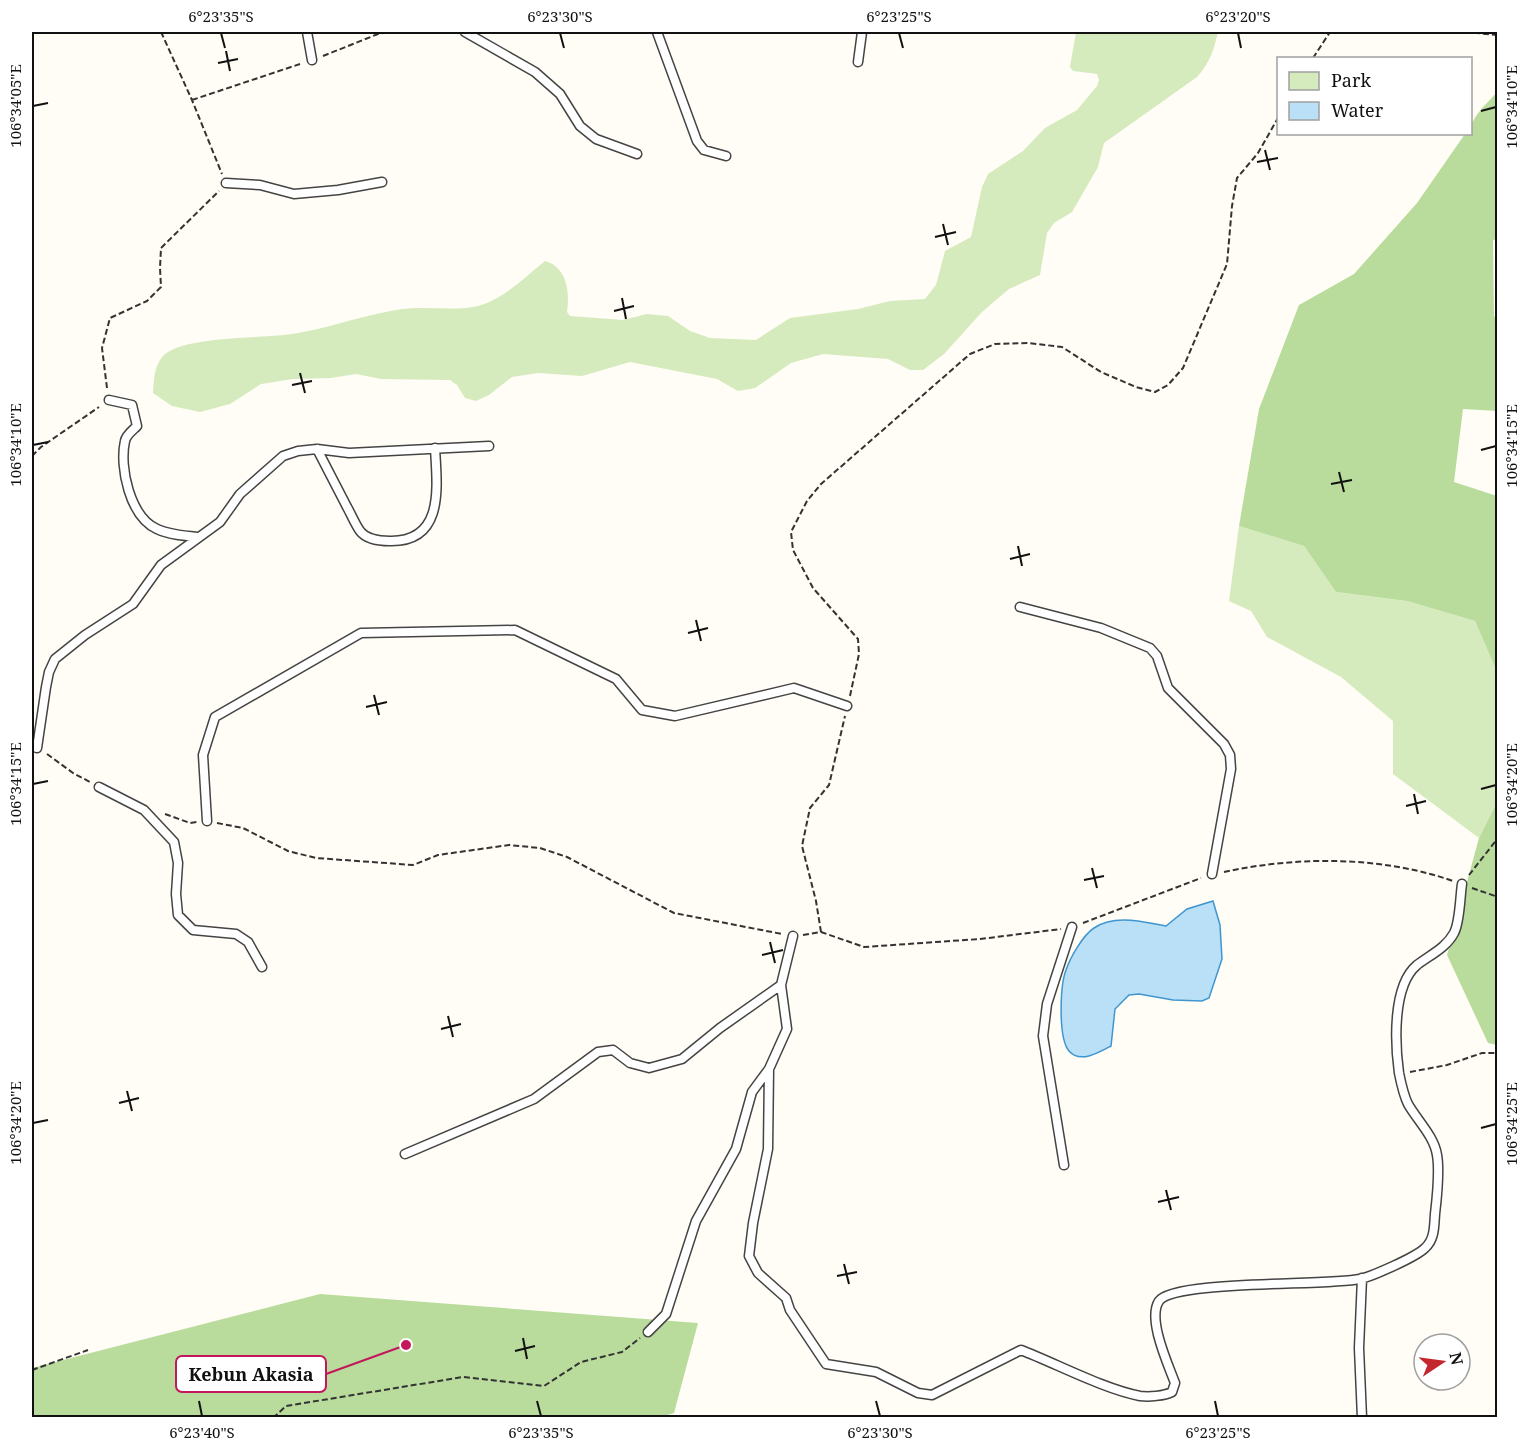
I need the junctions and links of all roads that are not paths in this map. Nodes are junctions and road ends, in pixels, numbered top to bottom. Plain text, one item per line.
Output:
1 (308, 32) edge
2 (465, 32) edge
3 (657, 32) edge
4 (862, 32) edge
5 (312, 60) road end
6 (858, 62) dead end
7 (637, 154) dead end
8 (726, 156) dead end
9 (382, 182) dead end
10 (226, 183) road end
11 (109, 400) road end
12 (489, 446) dead end
13 (435, 448) junction
14 (317, 449) junction
15 (199, 537) junction
16 (1020, 607) dead end
17 (848, 706) road end
18 (37, 748) road end
19 (99, 787) road end
20 (207, 821) road end
21 (1212, 874) road end
22 (1462, 884) road end
23 (1072, 927) road end
24 (793, 936) road end
25 (262, 967) dead end
26 (781, 985) junction
27 (769, 1069) junction
28 (405, 1154) dead end
29 (1064, 1166) dead end
30 (1362, 1278) junction
31 (648, 1332) road end
32 (1362, 1418) edge

1 - 5 lane
2 - 7 lane
3 - 8 lane
4 - 6 lane
9 - 10 lane
11 - 15 lane
12 - 13 lane
13 - 14 lane
13 - 14 lane
14 - 15 lane
15 - 18 lane
16 - 21 lane
17 - 20 lane
19 - 25 lane
22 - 30 lane
23 - 29 lane
24 - 26 lane
26 - 27 lane
26 - 28 lane
27 - 30 lane
27 - 31 lane
30 - 32 lane

